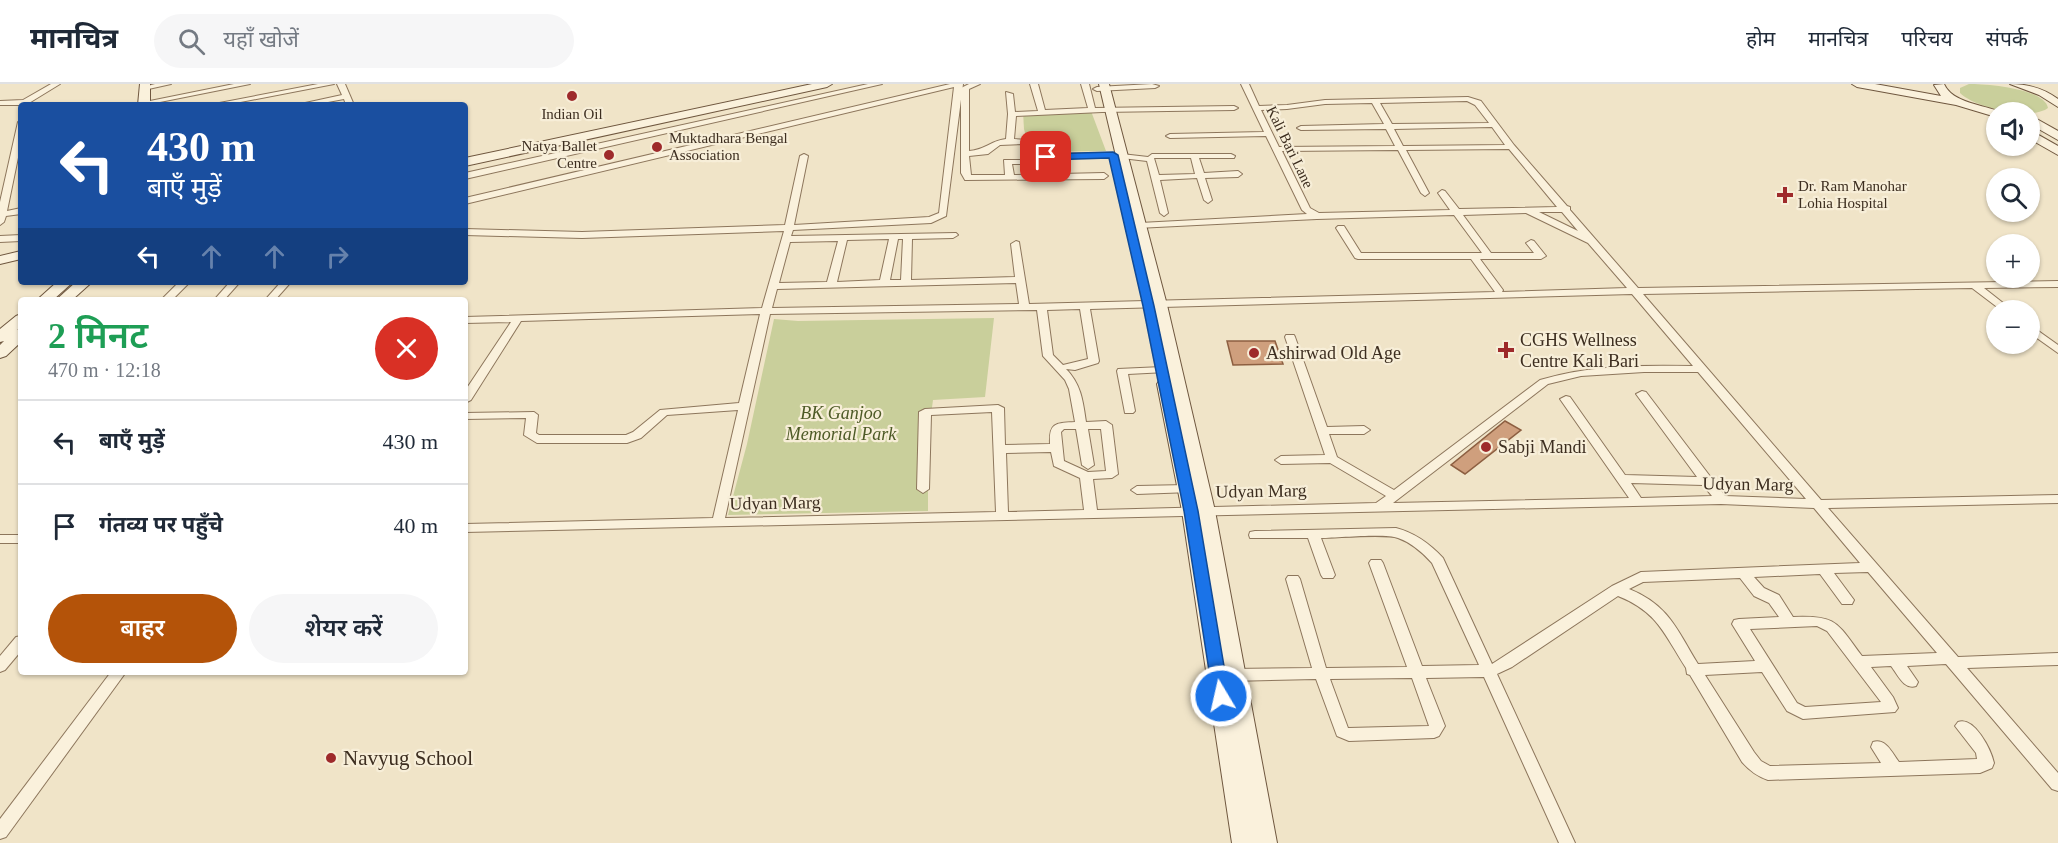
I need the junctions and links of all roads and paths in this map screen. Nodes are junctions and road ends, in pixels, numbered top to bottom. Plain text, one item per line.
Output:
1 (56, 84) edge
2 (167, 84) edge
3 (246, 84) edge
4 (330, 84) edge
5 (341, 84) edge
6 (800, 84) edge
7 (827, 84) edge
8 (842, 84) edge
9 (878, 84) edge
10 (959, 84) edge
11 (976, 84) edge
12 (1034, 84) edge
13 (1245, 84) edge
14 (1857, 84) edge
15 (1888, 84) edge
16 (2015, 84) edge
17 (2058, 84) edge
18 (231, 85) edge
19 (1940, 85) edge
20 (145, 86) edge
21 (1098, 86) edge
22 (851, 90) junction
23 (2043, 93) junction
24 (1009, 94) dead end
25 (1159, 95) edge
26 (1375, 101) junction
27 (27, 102) edge
28 (144, 102) edge
29 (153, 102) edge
30 (233, 102) edge
31 (238, 102) edge
32 (349, 102) edge
33 (1958, 102) junction
34 (0, 103) edge
35 (18, 103) edge
36 (2058, 104) edge
37 (871, 105) junction
38 (1234, 108) dead end
39 (1257, 108) junction
40 (1102, 110) junction
41 (1986, 111) edge
42 (1042, 112) junction
43 (1012, 114) junction
44 (2058, 119) edge
45 (2040, 120) edge
46 (1494, 124) junction
47 (2040, 126) edge
48 (1389, 127) junction
49 (678, 128) junction
50 (1301, 128) dead end
51 (18, 134) edge
52 (1269, 134) junction
53 (1170, 136) dead end
54 (1200, 136) junction
55 (2058, 136) edge
56 (2040, 140) edge
57 (1010, 142) junction
58 (693, 145) junction
59 (1511, 147) junction
60 (1400, 148) junction
61 (1277, 149) junction
62 (2058, 151) edge
63 (965, 154) junction
64 (1118, 155) junction
65 (468, 156) edge
66 (804, 156) dead end
67 (1152, 156) dead end
68 (1194, 156) junction
69 (1206, 156) junction
70 (1231, 156) dead end
71 (1028, 157) junction
72 (468, 161) edge
73 (1238, 174) dead end
74 (468, 175) edge
75 (1104, 176) dead end
76 (1199, 176) junction
77 (1010, 178) junction
78 (1155, 178) junction
79 (4, 187) edge
80 (1425, 193) dead end
81 (1442, 193) dead end
82 (468, 200) edge
83 (1208, 200) dead end
84 (1567, 209) junction
85 (1527, 210) junction
86 (18, 212) edge
87 (1456, 212) junction
88 (1164, 213) dead end
89 (1317, 216) junction
90 (1, 218) edge
91 (1140, 226) junction
92 (1341, 228) dead end
93 (468, 232) edge
94 (788, 234) junction
95 (952, 235) dead end
96 (908, 236) junction
97 (894, 237) junction
98 (18, 238) edge
99 (843, 238) junction
100 (0, 239) edge
101 (1531, 243) dead end
102 (1596, 243) junction
103 (1016, 244) dead end
104 (1473, 255) junction
105 (1488, 255) junction
106 (18, 256) edge
107 (0, 260) edge
108 (18, 265) edge
109 (0, 269) edge
110 (1021, 280) junction
111 (906, 283) junction
112 (884, 284) junction
113 (2058, 284) edge
114 (62, 285) edge
115 (81, 285) edge
116 (181, 285) edge
117 (232, 285) edge
118 (283, 285) edge
119 (831, 285) junction
120 (773, 286) junction
121 (1975, 286) junction
122 (1498, 290) dead end
123 (1637, 291) junction
124 (48, 297) edge
125 (67, 297) edge
126 (169, 297) edge
127 (222, 297) edge
128 (273, 297) edge
129 (1994, 300) edge
130 (1154, 305) junction
131 (1024, 307) junction
132 (1042, 307) junction
133 (1085, 307) junction
134 (766, 311) junction
135 (518, 318) junction
136 (468, 320) edge
137 (18, 322) edge
138 (1290, 336) dead end
139 (2040, 336) edge
140 (0, 337) edge
141 (18, 337) edge
142 (2058, 350) edge
143 (0, 353) edge
144 (1068, 366) dead end
145 (1704, 369) junction
146 (1167, 376) junction
147 (1642, 394) dead end
148 (468, 395) edge
149 (1566, 399) dead end
150 (743, 406) junction
151 (1129, 411) dead end
152 (468, 416) edge
153 (1081, 426) junction
154 (1364, 430) dead end
155 (1323, 431) junction
156 (1056, 447) junction
157 (1000, 449) junction
158 (1332, 459) junction
159 (1281, 460) dead end
160 (1087, 470) junction
161 (1622, 479) junction
162 (1707, 481) junction
163 (923, 489) dead end
164 (1186, 489) junction
165 (1137, 490) dead end
166 (1394, 496) junction
167 (2058, 499) edge
168 (1721, 500) junction
169 (1638, 502) junction
170 (1818, 504) junction
171 (1380, 507) junction
172 (1198, 511) junction
173 (1091, 513) junction
174 (1002, 515) junction
175 (718, 522) junction
176 (468, 528) edge
177 (1313, 534) junction
178 (1255, 535) dead end
179 (0, 539) edge
180 (18, 539) edge
181 (1376, 563) dead end
182 (1873, 567) junction
183 (1823, 569) junction
184 (1743, 572) junction
185 (1328, 575) dead end
186 (1293, 579) dead end
187 (1617, 590) junction
188 (1847, 600) dead end
189 (1789, 622) junction
190 (18, 645) edge
191 (2058, 659) edge
192 (1894, 660) junction
193 (1953, 661) junction
194 (1859, 662) junction
195 (0, 666) edge
196 (1766, 666) junction
197 (1692, 670) junction
198 (1490, 671) junction
199 (1416, 672) junction
200 (1321, 674) junction
201 (117, 675) edge
202 (1226, 675) junction
203 (1911, 682) dead end
204 (1963, 726) dead end
205 (1879, 747) dead end
206 (1895, 768) junction
207 (2058, 784) edge
208 (0, 832) edge
209 (1245, 843) edge
210 (1264, 843) edge
211 (1567, 843) edge

1 - 27 street
2 - 20 street
3 - 18 street
4 - 31 street
5 - 32 street
6 - 65 street
7 - 72 street
8 - 22 street
9 - 22 street
10 - 37 street
10 - 94 street
11 - 63 street
12 - 42 street
13 - 39 street, Kali Bari Lane
14 - 33 street
15 - 19 street
16 - 23 street
17 - 23 street
18 - 29 street
18 - 30 street
19 - 33 street
20 - 28 street
21 - 25 street
21 - 40 street
22 - 37 street
22 - 49 street
23 - 36 street
24 - 43 street
25 - 38 street
25 - 40 street
26 - 39 street
26 - 46 street
26 - 48 street
33 - 41 street
34 - 35 street
37 - 58 street
39 - 52 street, Kali Bari Lane
40 - 42 street
40 - 64 street
42 - 43 street
43 - 57 street
44 - 45 street
46 - 48 street
46 - 59 street
47 - 55 street
48 - 50 street
48 - 60 street
49 - 58 street
49 - 74 street
51 - 79 street
52 - 54 street
52 - 61 street, Kali Bari Lane
53 - 54 street
54 - 69 street
56 - 62 street
57 - 63 street
57 - 71 street
58 - 82 street
59 - 60 street
59 - 84 street
60 - 61 street
60 - 80 street
61 - 89 street, Kali Bari Lane
63 - 77 street
64 - 71 street
64 - 78 street
64 - 91 street
64 - 130 street
66 - 94 street
67 - 68 street
68 - 69 street
68 - 76 street
69 - 70 street
71 - 77 street
73 - 76 street
75 - 77 street
76 - 78 street
76 - 83 street
78 - 88 street
79 - 90 street
81 - 87 street
84 - 85 street
84 - 102 street
85 - 87 street
85 - 102 street
86 - 90 street
87 - 89 street
87 - 105 street
89 - 91 street
91 - 130 street
92 - 104 street
93 - 94 street
94 - 99 street
94 - 120 street
95 - 96 street
96 - 97 street
96 - 111 street
97 - 99 street
97 - 112 street
98 - 100 street
99 - 119 street
101 - 105 street
102 - 123 street
103 - 110 street
104 - 105 street
104 - 122 street
106 - 107 street
108 - 109 street
110 - 111 street
110 - 131 street
111 - 112 street
112 - 119 street
113 - 121 street
114 - 124 street
115 - 125 street
116 - 126 street
117 - 127 street
118 - 128 street
119 - 120 street
120 - 134 street
121 - 123 street
121 - 129 street
123 - 130 street
123 - 145 street
130 - 133 street
130 - 146 street
131 - 132 street
131 - 134 street
132 - 133 street
132 - 153 street
133 - 144 street
134 - 135 street
134 - 150 street
135 - 136 street
135 - 148 street
137 - 140 street
138 - 155 street
139 - 142 street
141 - 143 street
145 - 166 street
145 - 170 street
146 - 151 street
146 - 164 street
146 - 172 street
147 - 162 street
149 - 161 street
150 - 152 street
150 - 175 street
153 - 156 street
153 - 160 street
153 - 160 street
154 - 155 street
155 - 158 street
156 - 157 street
156 - 160 street
157 - 163 street
157 - 174 street
158 - 159 street
158 - 166 street
160 - 173 street
161 - 162 street
161 - 169 street
162 - 168 street
164 - 165 street
164 - 172 street
166 - 171 street
167 - 170 street, Udyan Marg
168 - 169 street, Udyan Marg
168 - 170 street, Udyan Marg
169 - 171 street, Udyan Marg
170 - 182 street
171 - 172 street, Udyan Marg
172 - 173 street, Udyan Marg
172 - 202 street
173 - 174 street, Udyan Marg
174 - 175 street, Udyan Marg
175 - 176 street, Udyan Marg
177 - 178 street
177 - 185 street
177 - 198 street
179 - 180 street
181 - 199 street
182 - 183 street
182 - 193 street
183 - 184 street
183 - 188 street
184 - 187 street
184 - 189 street
186 - 200 street
187 - 197 street
187 - 198 street
189 - 194 street
189 - 196 street
190 - 195 street
191 - 193 street
192 - 193 street
192 - 194 street
192 - 203 street
193 - 207 street
194 - 196 street
196 - 197 street
197 - 206 street
198 - 199 street
198 - 211 street
199 - 200 street
199 - 200 street
200 - 202 street
201 - 208 street
202 - 209 street
202 - 210 street
204 - 206 street
205 - 206 street

